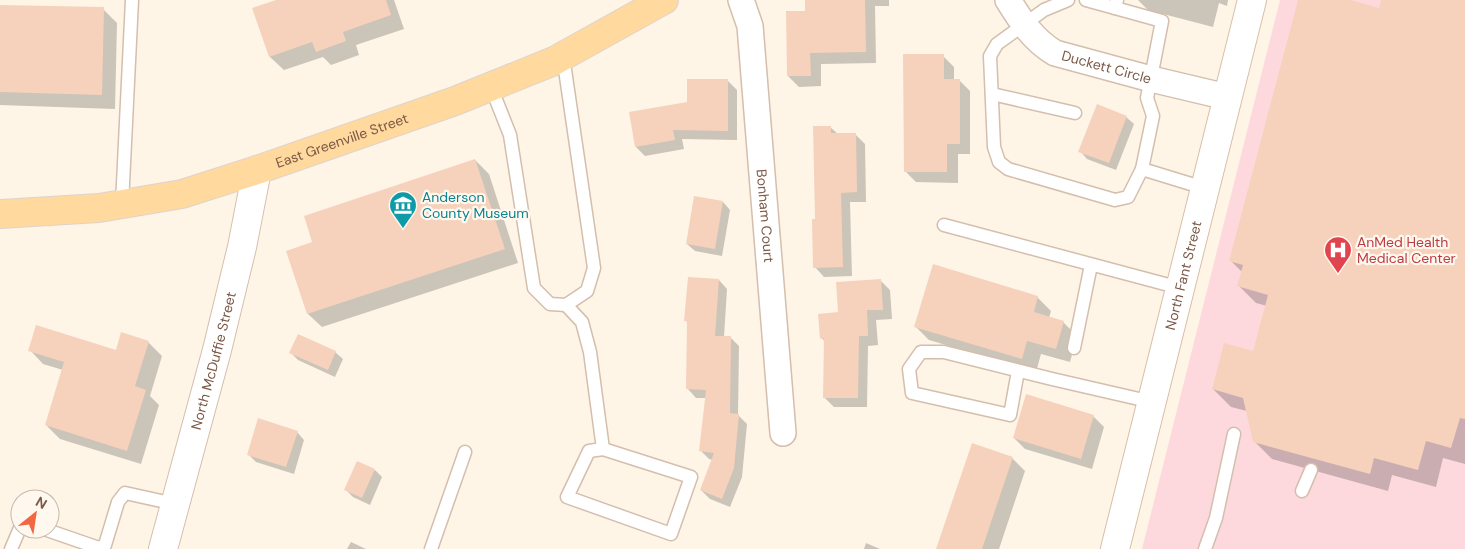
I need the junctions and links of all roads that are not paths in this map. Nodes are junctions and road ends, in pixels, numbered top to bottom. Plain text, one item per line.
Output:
1 (132, 0) edge
2 (664, 0) edge
3 (741, 0) edge
4 (1008, 0) edge
5 (1068, 0) edge
6 (1086, 0) edge
7 (1252, 0) edge
8 (1116, 4) edge
9 (1024, 25) junction
10 (563, 56) junction
11 (1151, 79) junction
12 (491, 87) junction
13 (992, 94) junction
14 (1227, 97) junction
15 (1076, 113) dead end
16 (1142, 169) junction
17 (257, 170) junction
18 (1204, 188) junction
19 (122, 204) junction
20 (0, 214) edge
21 (944, 226) dead end
22 (1091, 265) junction
23 (1180, 288) junction
24 (566, 304) junction
25 (1074, 348) dead end
26 (1018, 371) junction
27 (1152, 402) junction
28 (783, 433) dead end
29 (1234, 434) dead end
30 (602, 449) junction
31 (465, 452) dead end
32 (1311, 470) dead end
33 (1302, 491) dead end
34 (175, 504) junction
35 (60, 535) edge
36 (163, 549) edge
37 (431, 549) edge
38 (1115, 549) edge
39 (1205, 549) edge

1 - 19 lane
2 - 10 main road, East Greenville Street
3 - 28 street, Bonham Court
4 - 9 street, Duckett Circle
5 - 9 lane
6 - 8 lane
7 - 14 main road, North Fant Street
8 - 11 lane
9 - 11 street, Duckett Circle
9 - 13 lane
10 - 12 main road, East Greenville Street
10 - 24 lane
11 - 14 street, Duckett Circle
11 - 16 lane
12 - 17 main road, East Greenville Street
12 - 24 lane
13 - 15 lane
13 - 16 lane
14 - 18 main road, North Fant Street
16 - 18 lane
17 - 19 main road, East Greenville Street
17 - 34 main road, North McDuffie Street
18 - 23 main road, North Fant Street
19 - 20 main road, East Greenville Street
21 - 22 lane
22 - 23 lane
22 - 25 lane
23 - 27 main road, North Fant Street
24 - 30 lane
26 - 26 lane
26 - 27 lane
27 - 38 main road, North Fant Street
29 - 39 lane
30 - 30 lane
31 - 37 lane
32 - 33 lane
34 - 35 lane
34 - 36 main road, North McDuffie Street

